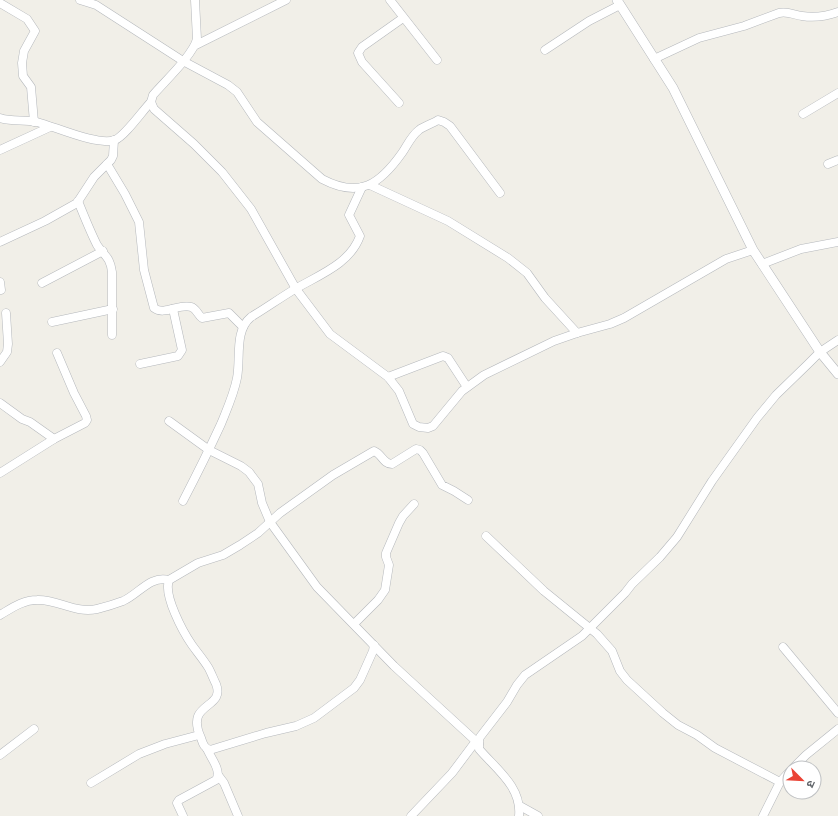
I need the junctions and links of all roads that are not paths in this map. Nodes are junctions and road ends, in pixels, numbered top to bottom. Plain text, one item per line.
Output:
1 (80, 0) edge
2 (195, 0) edge
3 (286, 0) edge
4 (390, 0) edge
5 (619, 2) edge
6 (0, 3) edge
7 (838, 12) edge
8 (404, 18) junction
9 (196, 45) junction
10 (545, 50) dead end
11 (654, 59) junction
12 (437, 60) dead end
13 (184, 61) junction
14 (838, 93) edge
15 (151, 102) junction
16 (398, 103) dead end
17 (803, 114) dead end
18 (0, 118) edge
19 (34, 122) junction
20 (50, 127) junction
21 (114, 140) junction
22 (0, 150) edge
23 (838, 160) edge
24 (107, 164) junction
25 (828, 164) dead end
26 (366, 186) junction
27 (500, 193) dead end
28 (78, 202) junction
29 (0, 242) edge
30 (838, 242) edge
31 (753, 250) junction
32 (103, 252) junction
33 (762, 264) junction
34 (42, 284) dead end
35 (296, 289) junction
36 (113, 309) junction
37 (173, 309) junction
38 (6, 313) dead end
39 (52, 322) dead end
40 (243, 326) junction
41 (577, 333) junction
42 (112, 335) dead end
43 (838, 340) edge
44 (820, 352) junction
45 (57, 353) dead end
46 (0, 362) edge
47 (140, 364) dead end
48 (838, 374) edge
49 (388, 377) junction
50 (466, 387) junction
51 (0, 403) edge
52 (169, 420) dead end
53 (54, 438) junction
54 (209, 450) junction
55 (0, 473) edge
56 (468, 500) dead end
57 (183, 502) dead end
58 (414, 504) dead end
59 (270, 522) junction
60 (486, 536) dead end
61 (169, 580) junction
62 (0, 615) edge
63 (354, 624) junction
64 (591, 627) junction
65 (374, 645) junction
66 (783, 647) dead end
67 (838, 713) edge
68 (34, 729) dead end
69 (838, 729) edge
70 (199, 735) junction
71 (477, 743) junction
72 (207, 749) junction
73 (0, 755) edge
74 (801, 760) edge
75 (218, 775) junction
76 (780, 782) joint
77 (91, 783) dead end
78 (520, 806) junction
79 (183, 816) edge
80 (238, 816) edge
81 (411, 816) edge
82 (519, 816) edge
83 (538, 816) edge
84 (764, 816) edge

1 - 13 street
2 - 9 street
3 - 9 street
4 - 8 street
5 - 10 street
5 - 11 street
6 - 19 street
7 - 11 street
8 - 12 street
8 - 16 street
9 - 13 street
11 - 31 street
13 - 15 street
13 - 26 street
14 - 17 street
15 - 21 street
15 - 35 street
18 - 19 street
19 - 20 street
20 - 21 street
20 - 22 street
21 - 24 street
23 - 25 street
24 - 28 street
24 - 37 street
26 - 27 street
26 - 35 street
26 - 41 street
28 - 29 street
28 - 32 street
30 - 33 street
31 - 33 street
31 - 41 street
32 - 34 street
32 - 36 street
33 - 44 street
35 - 40 street
35 - 49 street
36 - 39 street
36 - 42 street
37 - 40 street
37 - 47 street
38 - 46 street
40 - 54 street
41 - 50 street
43 - 44 street
44 - 48 street
44 - 64 street
45 - 53 street
49 - 50 street
49 - 50 street
51 - 53 street
52 - 54 street
53 - 55 street
54 - 57 street
54 - 59 street
56 - 59 street
58 - 63 street
59 - 61 street
59 - 63 street
60 - 64 street
61 - 62 street
61 - 70 street
63 - 65 street
64 - 71 street
64 - 76 street
65 - 71 street
65 - 72 street
66 - 67 street
68 - 73 street
69 - 74 street
70 - 72 street
70 - 77 street
71 - 78 street
71 - 81 street
72 - 75 street
75 - 79 street
75 - 80 street
76 - 84 street
78 - 82 street
78 - 83 street

